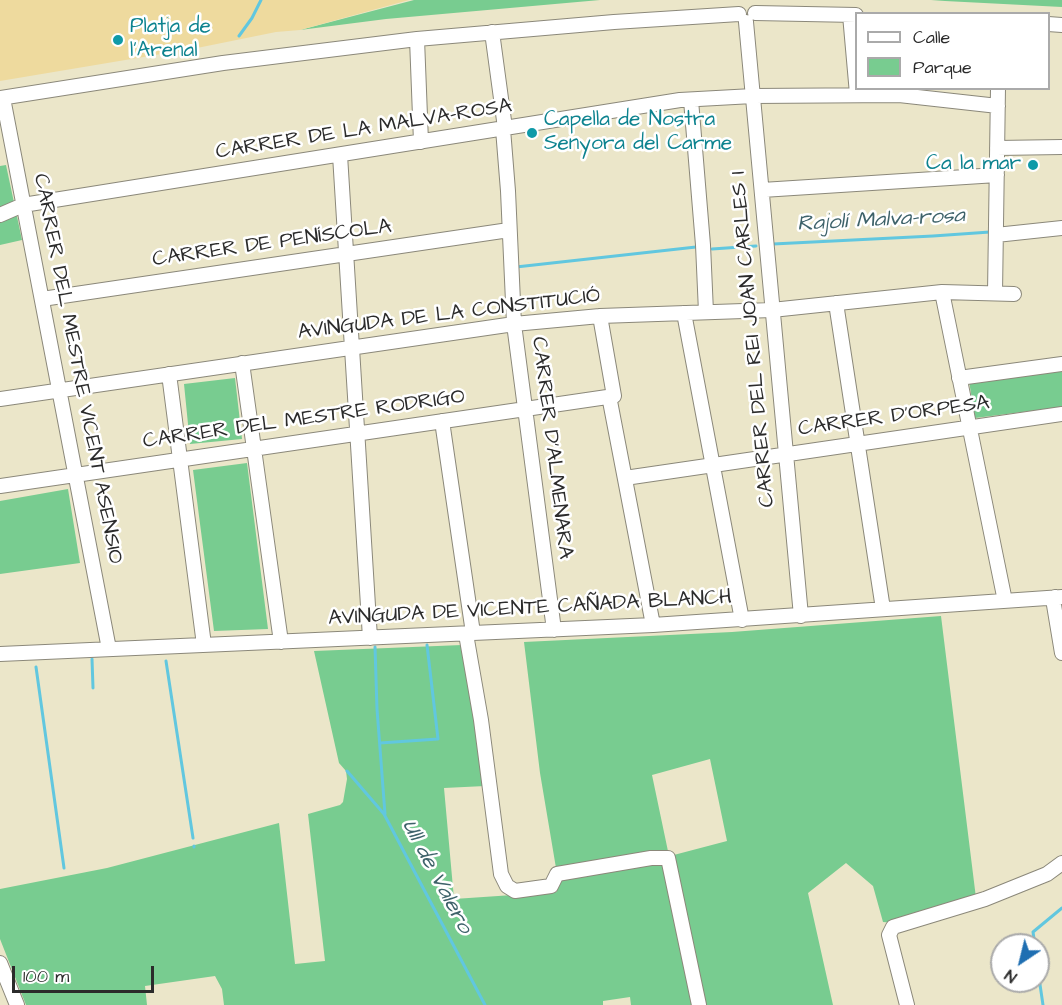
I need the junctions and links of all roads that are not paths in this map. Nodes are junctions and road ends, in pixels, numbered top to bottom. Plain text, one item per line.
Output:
1 (853, 15) edge
2 (746, 16) junction
3 (492, 32) junction
4 (417, 39) junction
5 (855, 54) edge
6 (857, 90) edge
7 (998, 90) edge
8 (857, 94) junction
9 (753, 96) junction
10 (1, 98) edge
11 (691, 100) junction
12 (998, 106) junction
13 (504, 128) junction
14 (421, 142) junction
15 (1062, 147) edge
16 (997, 148) junction
17 (7, 153) edge
18 (340, 155) junction
19 (997, 176) junction
20 (762, 190) junction
21 (23, 205) junction
22 (0, 215) edge
23 (1062, 228) edge
24 (509, 230) junction
25 (996, 235) junction
26 (346, 254) junction
27 (942, 292) junction
28 (995, 293) junction
29 (1014, 294) dead end
30 (42, 299) junction
31 (836, 303) junction
32 (772, 310) junction
33 (706, 312) junction
34 (684, 313) junction
35 (600, 316) junction
36 (514, 324) junction
37 (352, 347) junction
38 (242, 363) junction
39 (1062, 364) edge
40 (168, 374) junction
41 (959, 378) junction
42 (59, 390) junction
43 (612, 396) junction
44 (0, 399) edge
45 (525, 409) junction
46 (1062, 414) edge
47 (442, 421) junction
48 (969, 428) junction
49 (357, 434) junction
50 (857, 444) junction
51 (254, 449) junction
52 (786, 454) junction
53 (180, 460) junction
54 (713, 465) junction
55 (76, 475) junction
56 (625, 478) junction
57 (0, 486) edge
58 (1057, 600) edge
59 (1005, 601) junction
60 (882, 609) junction
61 (801, 616) junction
62 (742, 620) junction
63 (653, 625) junction
64 (554, 630) junction
65 (470, 633) junction
66 (370, 638) junction
67 (282, 642) junction
68 (204, 645) junction
69 (110, 649) junction
70 (1062, 653) edge
71 (0, 654) edge
72 (1062, 863) edge
73 (0, 963) edge
74 (17, 1005) edge
75 (699, 1005) edge
76 (907, 1005) edge

1 - 2 street
1 - 5 street
2 - 3 street
2 - 9 street, CARRER DEL REI JOAN CARLES I
3 - 4 street
3 - 13 street, CARRER D'ALMENARA
4 - 10 street
4 - 14 street
6 - 8 street
7 - 12 street
8 - 9 street, CARRER DE LA MALVA-ROSA
8 - 12 street, CARRER DE LA MALVA-ROSA
9 - 11 street, CARRER DE LA MALVA-ROSA
9 - 20 street, CARRER DEL REI JOAN CARLES I
10 - 17 street, CARRER DEL MESTRE VICENT ASENSIO
11 - 13 street, CARRER DE LA MALVA-ROSA
11 - 33 street
12 - 16 street
13 - 14 street, CARRER DE LA MALVA-ROSA
13 - 24 street, CARRER D'ALMENARA
14 - 18 street, CARRER DE LA MALVA-ROSA
15 - 16 street
16 - 19 street
17 - 21 street, CARRER DEL MESTRE VICENT ASENSIO
18 - 21 street, CARRER DE LA MALVA-ROSA
18 - 26 street
19 - 20 street
19 - 25 street
20 - 32 street, CARRER DEL REI JOAN CARLES I
21 - 22 street, CARRER DE LA MALVA-ROSA
21 - 30 street, CARRER DEL MESTRE VICENT ASENSIO
23 - 25 street
24 - 26 street, CARRER DE PENÍSCOLA
24 - 36 street, CARRER D'ALMENARA
25 - 28 street
26 - 30 street, CARRER DE PENÍSCOLA
26 - 37 street
27 - 28 street, AVINGUDA DE LA CONSTITUCIÓ
27 - 31 street, AVINGUDA DE LA CONSTITUCIÓ
27 - 41 street
28 - 29 street, AVINGUDA DE LA CONSTITUCIÓ
30 - 42 street, CARRER DEL MESTRE VICENT ASENSIO
31 - 32 street, AVINGUDA DE LA CONSTITUCIÓ
31 - 50 street
32 - 33 street, AVINGUDA DE LA CONSTITUCIÓ
32 - 52 street, CARRER DEL REI JOAN CARLES I
33 - 34 street, AVINGUDA DE LA CONSTITUCIÓ
34 - 35 street, AVINGUDA DE LA CONSTITUCIÓ
34 - 54 street
35 - 36 street, AVINGUDA DE LA CONSTITUCIÓ
35 - 43 street
36 - 37 street, AVINGUDA DE LA CONSTITUCIÓ
36 - 45 street, CARRER D'ALMENARA
37 - 38 street, AVINGUDA DE LA CONSTITUCIÓ
37 - 49 street
38 - 40 street, AVINGUDA DE LA CONSTITUCIÓ
38 - 51 street
39 - 41 street
40 - 42 street, AVINGUDA DE LA CONSTITUCIÓ
40 - 53 street
41 - 48 street
42 - 44 street, AVINGUDA DE LA CONSTITUCIÓ
42 - 55 street, CARRER DEL MESTRE VICENT ASENSIO
43 - 45 street, CARRER DEL MESTRE RODRIGO
43 - 56 street
45 - 47 street, CARRER DEL MESTRE RODRIGO
45 - 64 street, CARRER D'ALMENARA
46 - 48 street, CARRER D'ORPESA
47 - 49 street, CARRER DEL MESTRE RODRIGO
47 - 65 street
48 - 50 street, CARRER D'ORPESA
48 - 59 street
49 - 51 street, CARRER DEL MESTRE RODRIGO
49 - 66 street
50 - 52 street, CARRER D'ORPESA
50 - 60 street
51 - 53 street, CARRER DEL MESTRE RODRIGO
51 - 67 street
52 - 54 street, CARRER D'ORPESA
52 - 61 street, CARRER DEL REI JOAN CARLES I
53 - 55 street, CARRER DEL MESTRE RODRIGO
53 - 68 street
54 - 56 street, CARRER D'ORPESA
54 - 62 street
55 - 57 street, CARRER DEL MESTRE RODRIGO
55 - 69 street, CARRER DEL MESTRE VICENT ASENSIO
56 - 63 street
58 - 59 street, AVINGUDA DE VICENTE CAÑADA BLANCH
58 - 70 street
59 - 60 street, AVINGUDA DE VICENTE CAÑADA BLANCH
60 - 61 street, AVINGUDA DE VICENTE CAÑADA BLANCH
61 - 62 street, AVINGUDA DE VICENTE CAÑADA BLANCH
62 - 63 street, AVINGUDA DE VICENTE CAÑADA BLANCH
63 - 64 street, AVINGUDA DE VICENTE CAÑADA BLANCH
64 - 65 street, AVINGUDA DE VICENTE CAÑADA BLANCH
65 - 66 street, AVINGUDA DE VICENTE CAÑADA BLANCH
65 - 75 street
66 - 67 street, AVINGUDA DE VICENTE CAÑADA BLANCH
67 - 68 street, AVINGUDA DE VICENTE CAÑADA BLANCH
68 - 69 street, AVINGUDA DE VICENTE CAÑADA BLANCH
69 - 71 street, AVINGUDA DE VICENTE CAÑADA BLANCH
72 - 76 street
73 - 74 street

